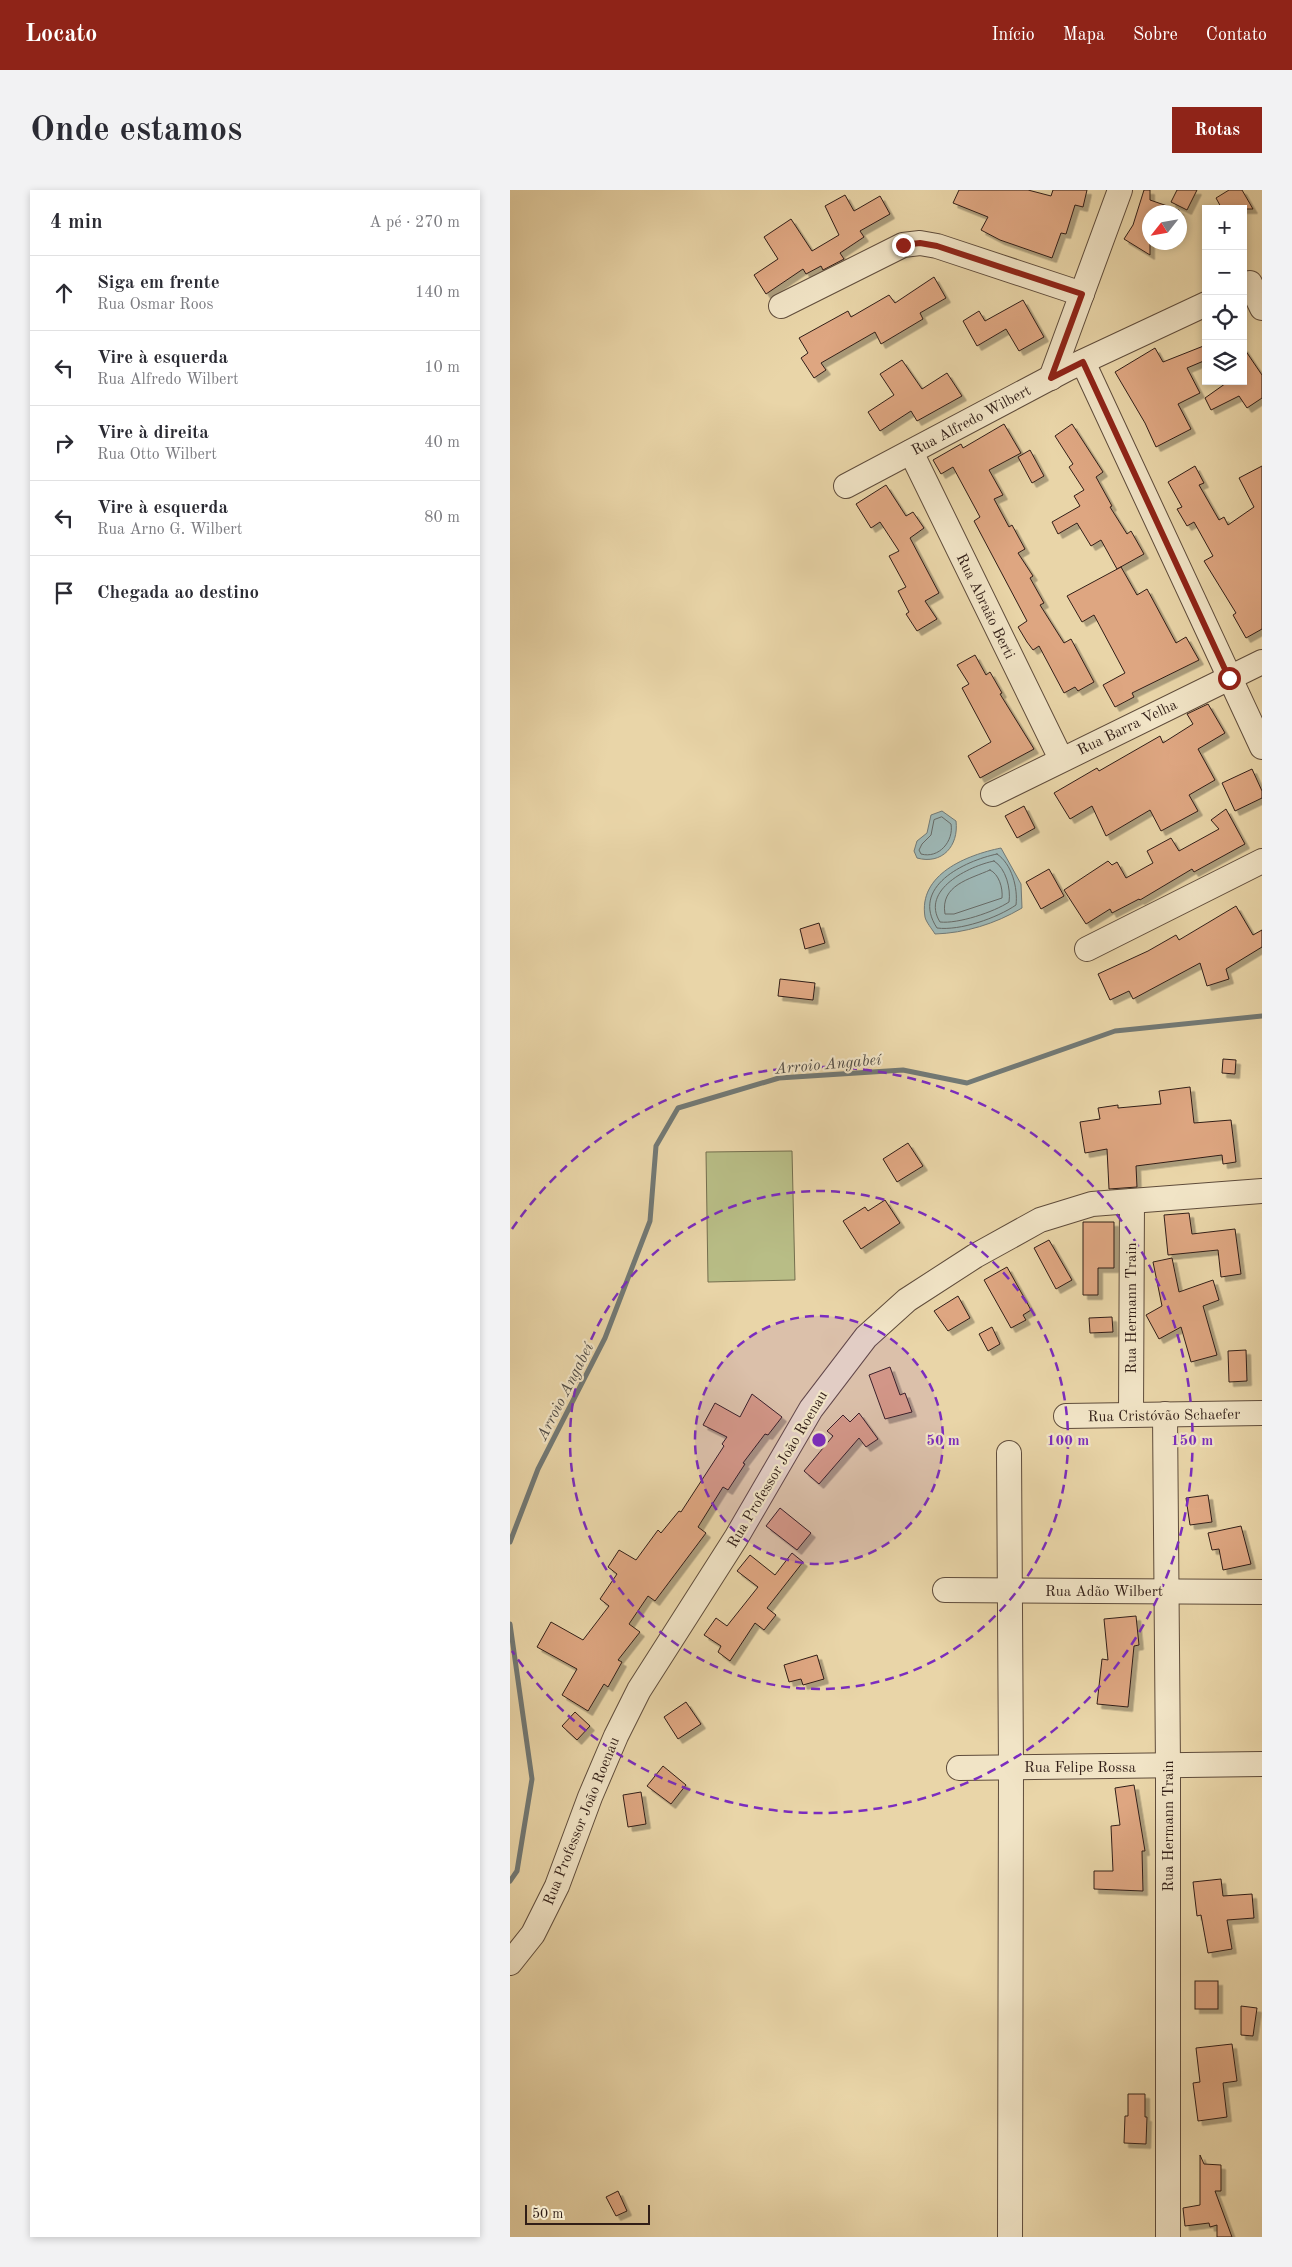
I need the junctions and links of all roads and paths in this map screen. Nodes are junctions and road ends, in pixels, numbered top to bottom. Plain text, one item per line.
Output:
1 (1120, 190) edge
2 (1252, 282) edge
3 (1082, 294) junction
4 (781, 306) dead end
5 (1202, 306) edge
6 (1262, 308) edge
7 (1083, 362) junction
8 (1051, 378) junction
9 (911, 452) junction
10 (846, 486) dead end
11 (1262, 662) edge
12 (1229, 678) junction
13 (1262, 747) edge
14 (1061, 759) junction
15 (993, 794) dead end
16 (1262, 861) edge
17 (1087, 949) dead end
18 (1262, 1191) edge
19 (1132, 1201) junction
20 (1262, 1413) edge
21 (1131, 1414) junction
22 (1165, 1414) junction
23 (1066, 1416) dead end
24 (1009, 1454) dead end
25 (945, 1590) dead end
26 (1010, 1590) junction
27 (1165, 1592) junction
28 (1262, 1592) edge
29 (1262, 1764) edge
30 (1168, 1767) junction
31 (958, 1768) dead end
32 (1011, 1768) junction
33 (510, 1963) edge
34 (1010, 2237) edge
35 (1168, 2237) edge

1 - 3 street
2 - 6 street
3 - 4 street
3 - 8 street
5 - 7 street, Rua Alfredo Wilbert
7 - 8 street, Rua Alfredo Wilbert
7 - 12 street
8 - 9 street, Rua Alfredo Wilbert
9 - 10 street, Rua Alfredo Wilbert
9 - 14 street, Rua Abraão Berti
11 - 12 street, Rua Barra Velha
12 - 13 street
12 - 14 street, Rua Barra Velha
14 - 15 street, Rua Barra Velha
16 - 17 street
18 - 19 street, Rua Professor João Roenau
19 - 21 street, Rua Hermann Train
19 - 33 street, Rua Professor João Roenau
20 - 22 street, Rua Cristóvão Schaefer
21 - 22 street, Rua Cristóvão Schaefer
21 - 23 street, Rua Cristóvão Schaefer
22 - 27 street, Rua Hermann Train
24 - 26 street
25 - 26 street, Rua Adão Wilbert
26 - 27 street, Rua Adão Wilbert
26 - 32 street
27 - 28 street, Rua Adão Wilbert
27 - 30 street, Rua Hermann Train
29 - 30 street, Rua Felipe Rossa
30 - 32 street, Rua Felipe Rossa
30 - 35 street, Rua Hermann Train
31 - 32 street, Rua Felipe Rossa
32 - 34 street

